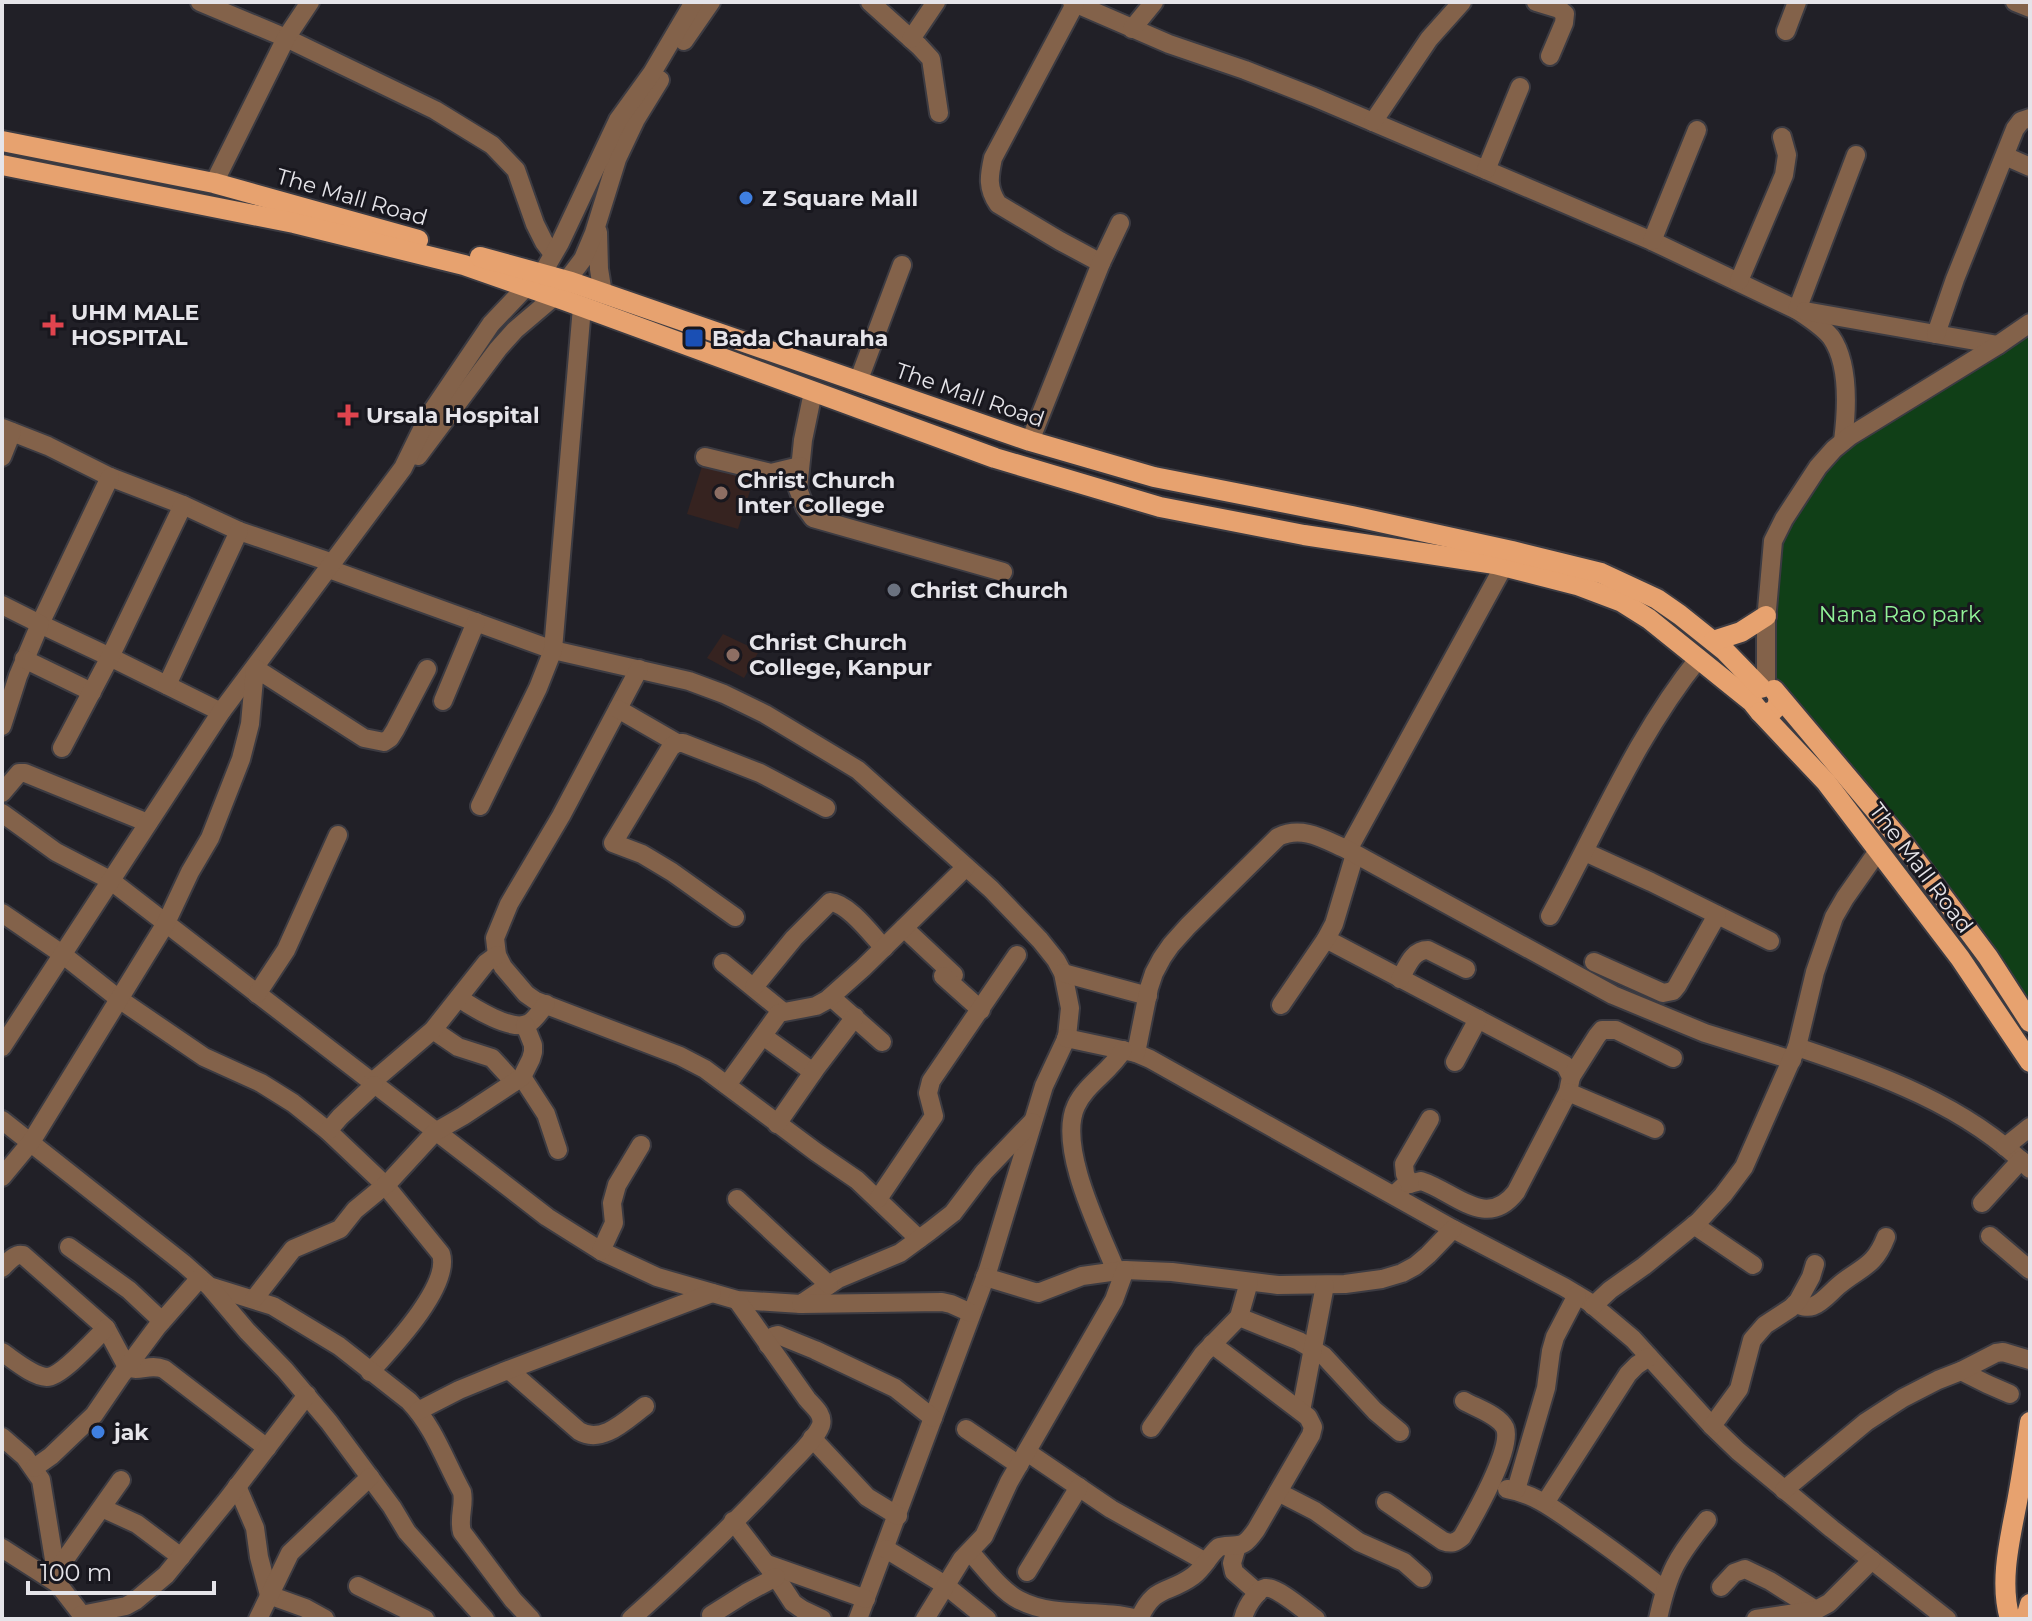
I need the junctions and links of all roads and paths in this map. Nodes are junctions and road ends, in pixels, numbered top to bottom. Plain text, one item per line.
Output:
1 (200, 2) edge
2 (310, 2) edge
3 (711, 2) edge
4 (870, 2) edge
5 (936, 2) edge
6 (1154, 2) edge
7 (1536, 2) edge
8 (1797, 2) edge
9 (2015, 2) edge
10 (1073, 3) edge
11 (1460, 3) edge
12 (690, 4) edge
13 (2030, 8) edge
14 (243, 10) edge
15 (1132, 29) junction
16 (1786, 31) dead end
17 (286, 38) junction
18 (911, 39) junction
19 (1550, 56) dead end
20 (1520, 87) dead end
21 (939, 113) dead end
22 (2030, 118) edge
23 (1373, 122) junction
24 (1697, 130) dead end
25 (1782, 137) dead end
26 (2, 141) edge
27 (1856, 155) dead end
28 (2005, 156) junction
29 (2, 165) edge
30 (2030, 167) edge
31 (1486, 170) junction
32 (214, 183) junction
33 (598, 218) junction
34 (1120, 223) dead end
35 (1652, 241) junction
36 (553, 254) junction
37 (1101, 263) junction
38 (902, 265) dead end
39 (534, 280) junction
40 (1739, 281) junction
41 (561, 289) junction
42 (603, 294) junction
43 (582, 307) junction
44 (1798, 310) junction
45 (2030, 323) edge
46 (1936, 334) junction
47 (1998, 345) junction
48 (858, 382) junction
49 (813, 392) junction
50 (7, 430) edge
51 (1030, 441) junction
52 (1843, 441) junction
53 (2, 457) edge
54 (705, 457) dead end
55 (800, 466) junction
56 (403, 468) junction
57 (110, 477) junction
58 (1154, 477) junction
59 (1147, 503) junction
60 (183, 505) junction
61 (239, 531) junction
62 (1508, 558) junction
63 (331, 566) junction
64 (1003, 572) dead end
65 (2, 605) edge
66 (1766, 616) junction
67 (476, 622) junction
68 (40, 624) junction
69 (1713, 641) junction
70 (553, 650) junction
71 (110, 657) junction
72 (1699, 658) junction
73 (24, 659) junction
74 (255, 668) junction
75 (427, 669) dead end
76 (639, 669) junction
77 (167, 685) junction
78 (92, 692) junction
79 (1763, 697) junction
80 (443, 701) dead end
81 (618, 709) junction
82 (221, 712) junction
83 (2, 726) edge
84 (677, 743) junction
85 (62, 748) dead end
86 (2, 793) edge
87 (480, 806) dead end
88 (826, 808) dead end
89 (2, 813) edge
90 (148, 823) junction
91 (338, 835) dead end
92 (1878, 851) junction
93 (1352, 852) junction
94 (1585, 852) junction
95 (966, 867) junction
96 (110, 880) junction
97 (1717, 915) junction
98 (1550, 916) dead end
99 (735, 917) dead end
100 (4, 920) edge
101 (166, 923) junction
102 (904, 928) junction
103 (1326, 939) junction
104 (1770, 941) dead end
105 (884, 948) junction
106 (62, 954) junction
107 (497, 955) junction
108 (1017, 955) dead end
109 (1594, 962) dead end
110 (723, 963) dead end
111 (1466, 969) dead end
112 (1063, 973) junction
113 (1400, 979) junction
114 (754, 987) junction
115 (257, 994) junction
116 (1148, 996) junction
117 (831, 997) junction
118 (459, 998) junction
119 (119, 999) junction
120 (546, 1004) junction
121 (1281, 1005) dead end
122 (981, 1010) junction
123 (782, 1011) junction
124 (855, 1017) junction
125 (1478, 1019) junction
126 (2030, 1022) edge
127 (525, 1025) junction
128 (433, 1030) junction
129 (763, 1036) junction
130 (1066, 1038) junction
131 (882, 1042) dead end
132 (2, 1047) edge
133 (1129, 1052) junction
134 (1794, 1054) junction
135 (1673, 1058) dead end
136 (1455, 1062) dead end
137 (2030, 1062) edge
138 (813, 1072) junction
139 (518, 1080) junction
140 (373, 1084) junction
141 (1569, 1084) junction
142 (727, 1085) junction
143 (1430, 1119) dead end
144 (2, 1120) edge
145 (1034, 1120) junction
146 (777, 1124) junction
147 (2030, 1127) edge
148 (1655, 1129) dead end
149 (328, 1131) junction
150 (435, 1132) junction
151 (31, 1142) junction
152 (641, 1145) dead end
153 (2005, 1147) junction
154 (558, 1150) dead end
155 (2026, 1164) edge
156 (2, 1177) edge
157 (1410, 1184) junction
158 (385, 1185) junction
159 (1394, 1195) junction
160 (737, 1199) dead end
161 (878, 1199) junction
162 (1982, 1203) dead end
163 (1694, 1225) junction
164 (1453, 1229) junction
165 (1990, 1236) dead end
166 (1886, 1237) dead end
167 (919, 1239) junction
168 (69, 1247) dead end
169 (601, 1251) junction
170 (1815, 1264) dead end
171 (1753, 1265) dead end
172 (2, 1268) edge
173 (1120, 1270) junction
174 (2030, 1270) edge
175 (985, 1277) junction
176 (204, 1282) junction
177 (1249, 1282) junction
178 (829, 1285) junction
179 (1325, 1285) junction
180 (712, 1293) junction
181 (1577, 1295) junction
182 (254, 1299) junction
183 (737, 1300) junction
184 (801, 1304) junction
185 (1795, 1304) junction
186 (1593, 1306) junction
187 (971, 1313) junction
188 (1239, 1317) junction
189 (162, 1321) junction
190 (106, 1328) junction
191 (1212, 1344) junction
192 (768, 1345) junction
193 (1313, 1350) junction
194 (2, 1352) edge
195 (1649, 1357) junction
196 (2030, 1360) edge
197 (127, 1367) junction
198 (509, 1370) junction
199 (1961, 1371) junction
200 (370, 1372) junction
201 (2010, 1394) dead end
202 (307, 1395) junction
203 (1464, 1401) dead end
204 (645, 1406) dead end
205 (418, 1411) junction
206 (1301, 1411) junction
207 (933, 1418) junction
208 (2030, 1422) edge
209 (1712, 1426) junction
210 (1151, 1428) dead end
211 (966, 1429) dead end
212 (1400, 1432) dead end
213 (2, 1437) edge
214 (812, 1438) junction
215 (267, 1448) junction
216 (1023, 1459) junction
217 (34, 1468) junction
218 (370, 1477) junction
219 (121, 1480) dead end
220 (237, 1486) junction
221 (1490, 1486) junction
222 (1079, 1487) junction
223 (1516, 1490) junction
224 (1784, 1490) junction
225 (1278, 1492) junction
226 (1386, 1502) dead end
227 (1545, 1503) junction
228 (102, 1508) junction
229 (898, 1516) junction
230 (1707, 1520) dead end
231 (733, 1521) junction
232 (1237, 1546) junction
233 (2, 1548) edge
234 (886, 1549) junction
235 (970, 1552) junction
236 (181, 1557) junction
237 (1872, 1560) junction
238 (1206, 1562) junction
239 (771, 1570) junction
240 (1027, 1572) dead end
241 (57, 1578) junction
242 (1422, 1578) dead end
243 (945, 1585) junction
244 (358, 1586) dead end
245 (1721, 1587) dead end
246 (1664, 1590) junction
247 (1258, 1593) junction
248 (269, 1595) junction
249 (866, 1599) junction
250 (2030, 1604) edge
251 (1804, 1614) edge
252 (711, 1615) dead end
253 (83, 1617) edge
254 (1943, 1618) edge
255 (258, 1619) edge
256 (325, 1619) edge
257 (425, 1619) edge
258 (485, 1619) edge
259 (531, 1619) edge
260 (631, 1619) edge
261 (822, 1619) edge
262 (858, 1619) edge
263 (925, 1619) edge
264 (987, 1619) edge
265 (1138, 1619) edge
266 (1243, 1619) edge
267 (1316, 1619) edge
268 (1658, 1619) edge
269 (1756, 1619) edge
270 (2010, 1619) edge
271 (2023, 1619) edge

1 - 14 street
2 - 17 street
3 - 33 street
4 - 18 street
5 - 18 street
6 - 15 street
7 - 19 street
8 - 16 street
9 - 13 street
10 - 15 street
10 - 37 street
11 - 23 street
12 - 36 street
14 - 17 street
15 - 23 street
17 - 32 street
17 - 36 street
18 - 21 street
20 - 31 street
22 - 28 street
23 - 31 street
24 - 35 street
25 - 40 street
26 - 32 main road, The Mall Road
27 - 44 street
28 - 30 street
28 - 46 street
29 - 39 main road, The Mall Road
31 - 35 street
32 - 39 main road, The Mall Road
33 - 41 street
33 - 42 street
34 - 37 street
35 - 40 street
36 - 39 street
37 - 51 street
38 - 48 street
39 - 41 main road, The Mall Road
39 - 56 street
40 - 44 street
41 - 42 main road, The Mall Road
41 - 43 main road, The Mall Road
41 - 56 street
42 - 48 main road, The Mall Road
43 - 49 main road, The Mall Road
43 - 70 street
44 - 46 street
44 - 52 street
45 - 47 street
46 - 47 street
47 - 52 street
48 - 51 main road, The Mall Road
49 - 55 street
49 - 59 main road, The Mall Road
50 - 53 street
50 - 57 street
51 - 58 main road, The Mall Road
52 - 66 street
54 - 55 street
55 - 64 street
56 - 63 street
57 - 60 street
57 - 68 street
58 - 59 street
58 - 62 main road, The Mall Road
59 - 62 main road, The Mall Road
60 - 61 street
60 - 71 street
61 - 63 street
61 - 77 street
62 - 69 main road, The Mall Road
62 - 72 main road, The Mall Road
62 - 93 street
63 - 67 street
63 - 74 street
65 - 68 street
66 - 69 main road
66 - 79 street
67 - 70 street
67 - 80 street
68 - 71 street
68 - 73 street
69 - 79 main road, The Mall Road
70 - 76 street
70 - 87 street
71 - 77 street
71 - 78 street
72 - 79 main road, The Mall Road
72 - 94 street
73 - 78 street
73 - 83 street
74 - 75 street
74 - 82 street
74 - 101 street
76 - 81 street
76 - 95 street
77 - 82 street
78 - 85 street
79 - 92 main road, The Mall Road
79 - 126 main road, The Mall Road
81 - 84 street
81 - 107 street
82 - 90 street
84 - 88 street
84 - 99 street
86 - 90 street
89 - 96 street
90 - 96 street
91 - 115 street
92 - 134 street
92 - 137 main road, The Mall Road
93 - 103 street
93 - 116 street
93 - 134 street
94 - 97 street
94 - 98 street
95 - 102 street
95 - 112 street
96 - 101 street
96 - 106 street
97 - 104 street
97 - 109 street
100 - 106 street
101 - 115 street
101 - 119 street
102 - 105 street
102 - 122 street
103 - 113 street
103 - 121 street
105 - 114 street
105 - 117 street
106 - 119 street
106 - 132 street
107 - 118 street
107 - 120 street
108 - 122 street
110 - 114 street
111 - 113 street
112 - 116 street
112 - 130 street
113 - 125 street
114 - 123 street
115 - 140 street
116 - 133 street
117 - 123 street
117 - 124 street
118 - 127 street
118 - 128 street
119 - 149 street
119 - 151 street
120 - 127 street
120 - 142 street
122 - 161 street
123 - 129 street
124 - 131 street
124 - 138 street
125 - 136 street
125 - 141 street
127 - 139 street
128 - 139 street
128 - 140 street
129 - 138 street
129 - 142 street
130 - 133 street
130 - 145 street
133 - 159 street
133 - 173 street
134 - 153 street
134 - 163 street
135 - 141 street
138 - 146 street
139 - 150 street
139 - 154 street
140 - 149 street
140 - 150 street
141 - 148 street
141 - 157 street
142 - 146 street
143 - 157 street
144 - 151 street
145 - 167 street
145 - 175 street
146 - 161 street
147 - 153 street
149 - 158 street
150 - 158 street
150 - 169 street
151 - 156 street
151 - 176 street
152 - 169 street
153 - 155 street
155 - 162 street
157 - 159 street
158 - 182 street
158 - 200 street
159 - 164 street
160 - 178 street
161 - 167 street
163 - 171 street
163 - 186 street
164 - 179 street
164 - 181 street
165 - 174 street
166 - 185 street
167 - 178 street
168 - 189 street
169 - 180 street
170 - 185 street
172 - 190 street
173 - 175 street
173 - 177 street
173 - 216 street
175 - 187 street
176 - 182 street
176 - 189 street
176 - 202 street
177 - 179 street
177 - 188 street
178 - 184 street
179 - 193 street
180 - 183 street
180 - 198 street
181 - 186 street
181 - 223 street
182 - 200 street
183 - 184 street
183 - 192 street
184 - 187 street
185 - 209 street
186 - 195 street
187 - 207 street
188 - 191 street
188 - 193 street
189 - 197 street
190 - 194 street
190 - 197 street
191 - 206 street
191 - 210 street
192 - 207 street
192 - 214 street
193 - 206 street
193 - 212 street
195 - 209 street
195 - 227 street
196 - 199 street
197 - 215 street
197 - 217 street
198 - 204 street
198 - 205 street
199 - 201 street
199 - 224 street
200 - 205 street
202 - 215 street
202 - 218 street
203 - 221 street
205 - 259 street
206 - 225 street
207 - 229 street
208 - 270 main road
209 - 224 street
211 - 216 street
213 - 217 street
214 - 229 street
214 - 231 street
215 - 220 street
216 - 222 street
216 - 235 street
217 - 241 street
218 - 248 street
218 - 258 street
219 - 228 street
220 - 236 street
220 - 248 street
221 - 223 street
221 - 226 street
222 - 238 street
222 - 240 street
223 - 227 street
224 - 237 street
225 - 232 street
225 - 242 street
227 - 246 street
228 - 236 street
228 - 241 street
229 - 234 street
230 - 246 street
231 - 239 street
231 - 260 street
232 - 238 street
232 - 247 street
233 - 241 street
234 - 243 street
234 - 249 street
235 - 243 street
235 - 265 street
236 - 253 street
237 - 251 street
237 - 254 street
238 - 265 street
239 - 249 street
239 - 252 street
239 - 261 street
241 - 253 street
243 - 263 street
243 - 264 street
244 - 257 street
245 - 251 street
246 - 268 street
247 - 266 street
247 - 267 street
248 - 255 street
248 - 256 street
249 - 262 street
250 - 271 main road
251 - 269 street

